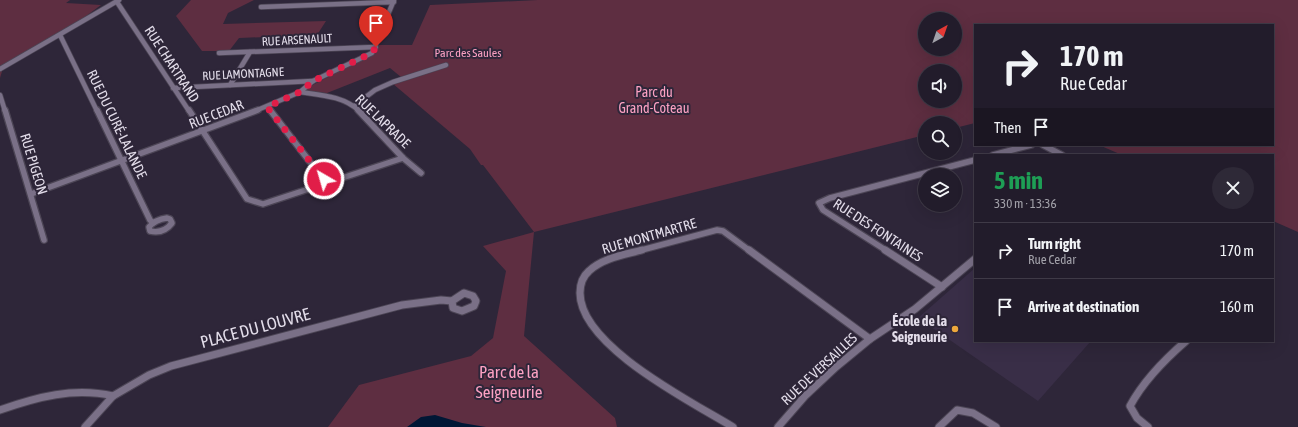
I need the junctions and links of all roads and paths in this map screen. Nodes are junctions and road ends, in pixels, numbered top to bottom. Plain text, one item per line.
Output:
1 (118, 1) edge
2 (394, 1) edge
3 (261, 7) dead end
4 (60, 35) junction
5 (376, 47) junction
6 (250, 52) junction
7 (219, 53) dead end
8 (446, 65) dead end
9 (0, 68) edge
10 (313, 81) junction
11 (230, 85) junction
12 (174, 88) junction
13 (300, 92) junction
14 (0, 95) edge
15 (354, 106) junction
16 (267, 107) junction
17 (202, 132) junction
18 (1027, 146) edge
19 (1045, 146) edge
20 (997, 154) edge
21 (1060, 154) edge
22 (403, 158) junction
23 (974, 160) edge
24 (121, 161) junction
25 (421, 173) dead end
26 (327, 184) junction
27 (31, 194) junction
28 (153, 223) dead end
29 (44, 240) dead end
30 (974, 260) edge
31 (942, 286) junction
32 (452, 301) dead end
33 (870, 339) junction
34 (1185, 342) edge
35 (113, 396) junction
36 (0, 410) edge
37 (85, 427) edge
38 (733, 427) edge
39 (778, 427) edge
40 (939, 427) edge
41 (996, 427) edge
42 (1148, 427) edge

1 - 4 street
1 - 12 street, RUE CHARTRAND
2 - 3 street
2 - 5 street
4 - 9 street
4 - 24 street, RUE DU CURÉ-LALANDE
5 - 6 street, RUE ARSENAULT
5 - 10 street, RUE CEDAR
6 - 7 street, RUE ARSENAULT
6 - 11 street
8 - 15 street
10 - 11 street, RUE LAMONTAGNE
10 - 13 street, RUE CEDAR
11 - 12 street, RUE LAMONTAGNE
12 - 17 street, RUE CHARTRAND
13 - 15 street, RUE LAPRADE
13 - 16 street, RUE CEDAR
14 - 27 street, RUE PIGEON
15 - 22 street, RUE LAPRADE
16 - 17 street, RUE CEDAR
16 - 26 street
17 - 24 street, RUE CEDAR
17 - 26 street, RUE CHARTRAND
18 - 20 street
19 - 21 street
22 - 25 street, RUE LAPRADE
22 - 26 street
23 - 31 street, RUE DES FONTAINES
24 - 27 street, RUE CEDAR
24 - 28 street, RUE DU CURÉ-LALANDE
27 - 29 street, RUE PIGEON
30 - 31 street, RUE DE VERSAILLES
31 - 33 street, RUE DE VERSAILLES
32 - 35 street, PLACE DU LOUVRE
33 - 38 street, RUE MONTMARTRE
33 - 39 street, RUE DE VERSAILLES
34 - 42 street
35 - 36 street
35 - 37 street, PLACE DU LOUVRE
40 - 41 street

